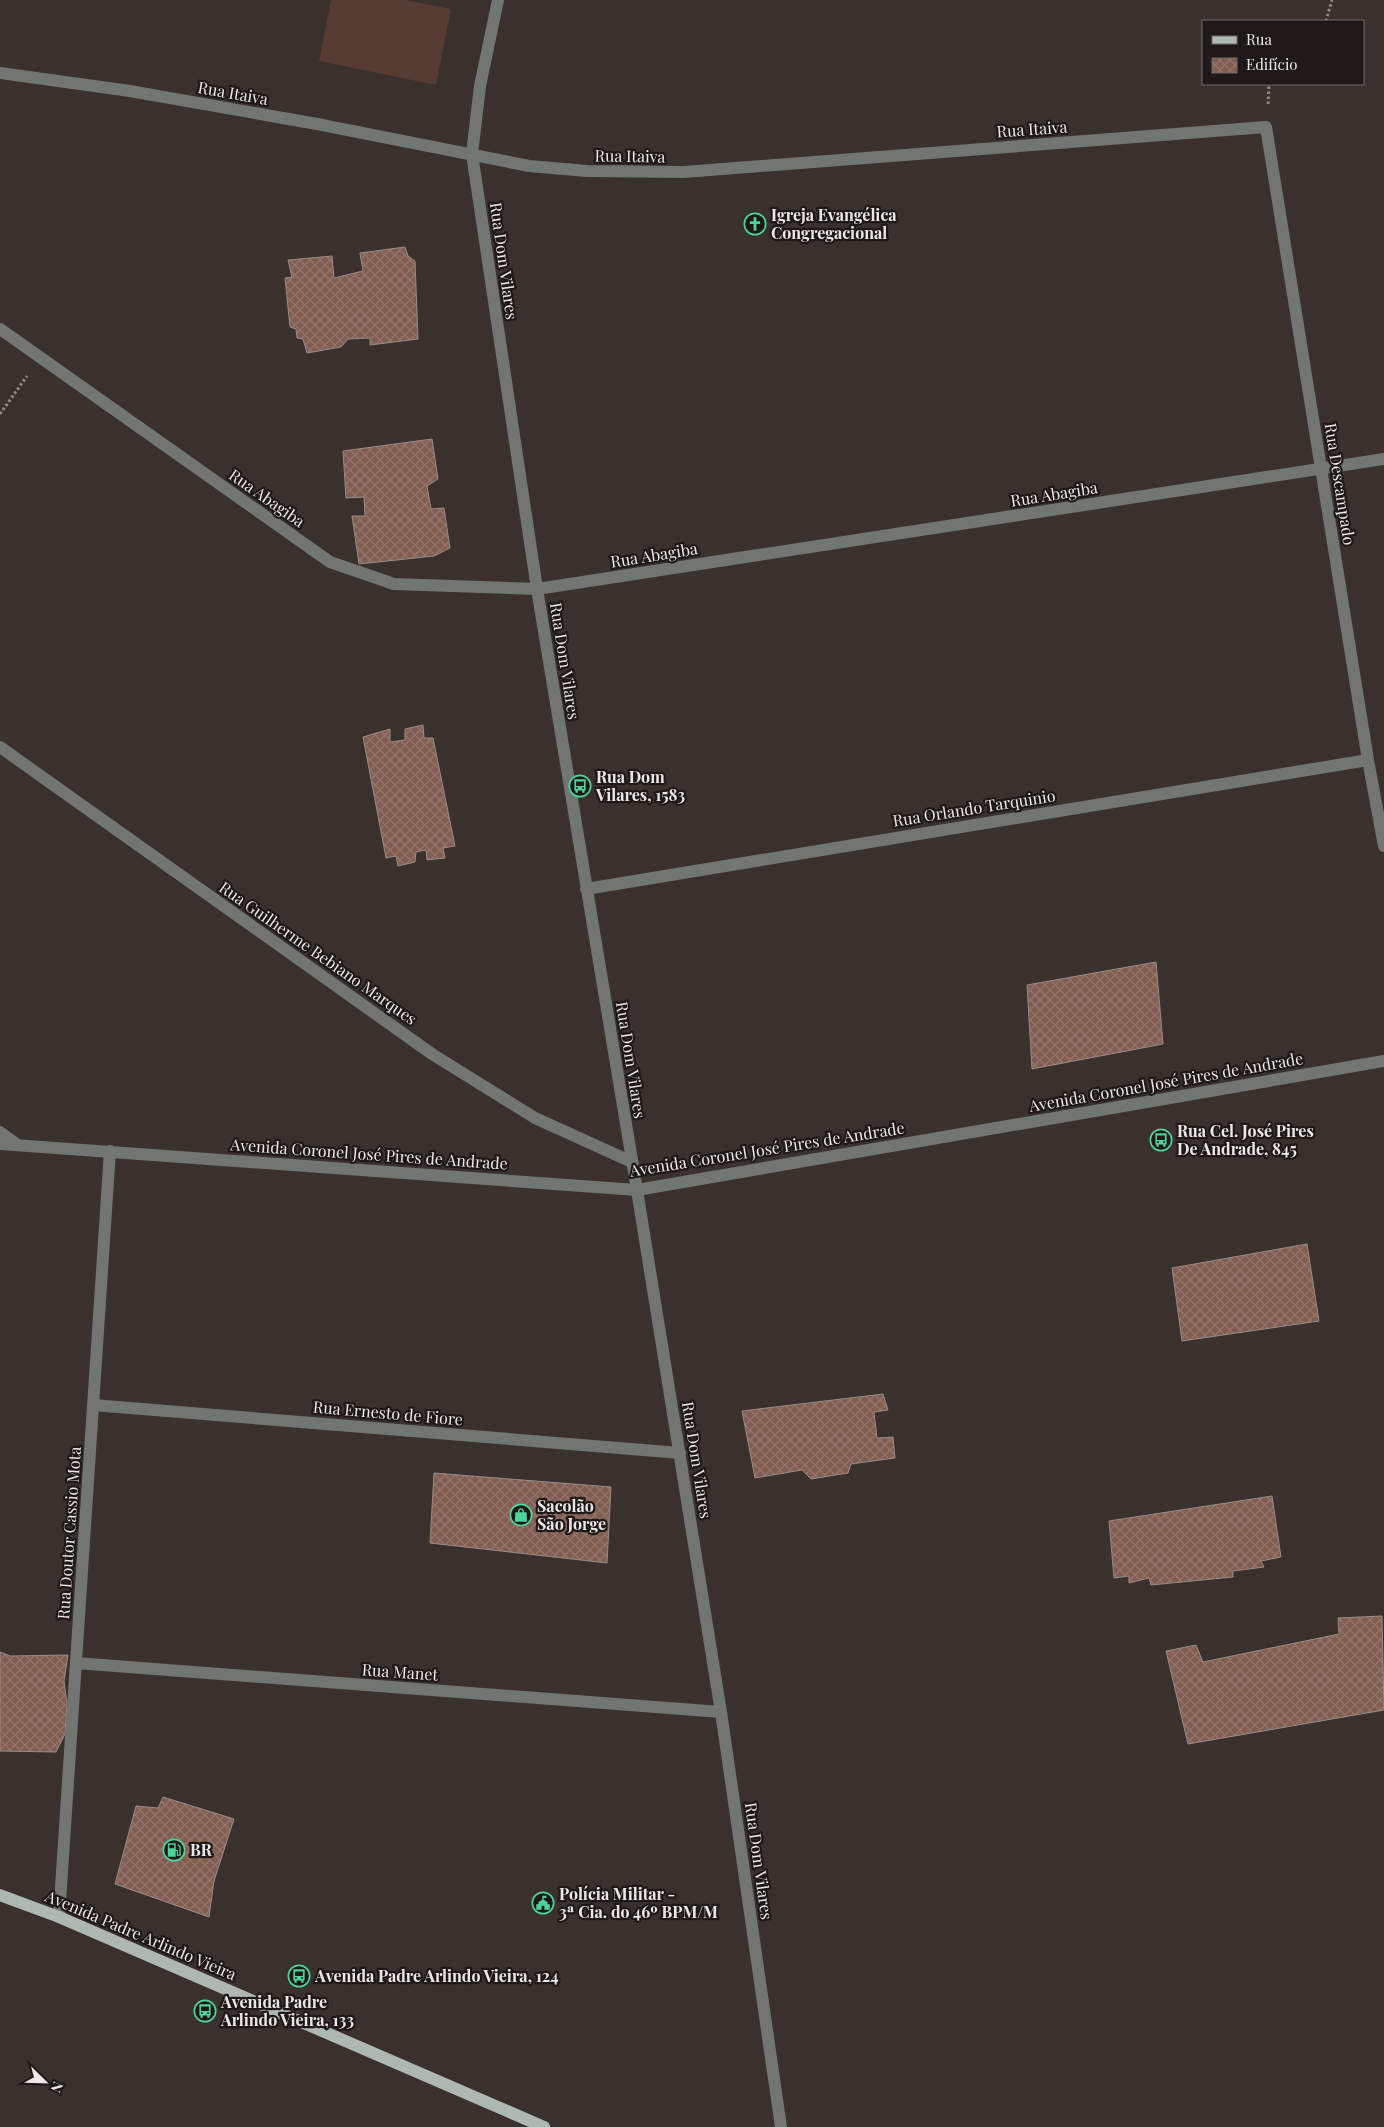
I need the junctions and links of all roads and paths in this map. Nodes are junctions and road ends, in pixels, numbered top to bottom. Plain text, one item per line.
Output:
1 (498, 0) edge
2 (1332, 0) edge
3 (1326, 20) edge
4 (0, 73) edge
5 (1266, 127) joint
6 (472, 154) junction
7 (0, 328) edge
8 (40, 357) junction
9 (0, 414) edge
10 (1384, 459) edge
11 (1321, 469) junction
12 (537, 589) junction
13 (0, 747) edge
14 (1368, 760) junction
15 (1381, 806) edge
16 (1384, 846) edge
17 (586, 889) junction
18 (1384, 1060) edge
19 (0, 1132) edge
20 (0, 1144) edge
21 (18, 1145) junction
22 (110, 1151) junction
23 (632, 1162) junction
24 (637, 1190) junction
25 (93, 1405) junction
26 (680, 1453) junction
27 (76, 1663) junction
28 (721, 1712) junction
29 (0, 1895) edge
30 (60, 1917) junction
31 (544, 2127) edge
32 (781, 2127) edge

1 - 6 street, Rua Dom Vilares
2 - 3 path
4 - 6 street, Rua Itaiva
5 - 6 street, Rua Itaiva
5 - 11 street, Rua Descampado
6 - 12 street, Rua Dom Vilares
7 - 8 street, Rua Abagiba
8 - 9 path
8 - 12 street, Rua Abagiba
10 - 11 street, Rua Abagiba
11 - 12 street, Rua Abagiba
11 - 14 street, Rua Descampado
12 - 17 street, Rua Dom Vilares
13 - 23 street, Rua Guilherme Bebiano Marques
14 - 15 street, Rua Descampado
14 - 17 street, Rua Orlando Tarquinio
15 - 16 street, Rua Descampado
17 - 23 street, Rua Dom Vilares
18 - 24 street, Avenida Coronel José Pires de Andrade
19 - 21 street
20 - 21 street, Avenida Coronel José Pires de Andrade
21 - 22 street, Avenida Coronel José Pires de Andrade
22 - 24 street, Avenida Coronel José Pires de Andrade
22 - 25 street, Rua Doutor Cassio Mota
23 - 24 street, Rua Dom Vilares
24 - 26 street, Rua Dom Vilares
25 - 26 street, Rua Ernesto de Fiore
25 - 27 street, Rua Doutor Cassio Mota
26 - 28 street, Rua Dom Vilares
27 - 28 street, Rua Manet
27 - 30 street, Rua Doutor Cassio Mota
28 - 32 street, Rua Dom Vilares
29 - 30 main road, Avenida Padre Arlindo Vieira
30 - 31 main road, Avenida Padre Arlindo Vieira

